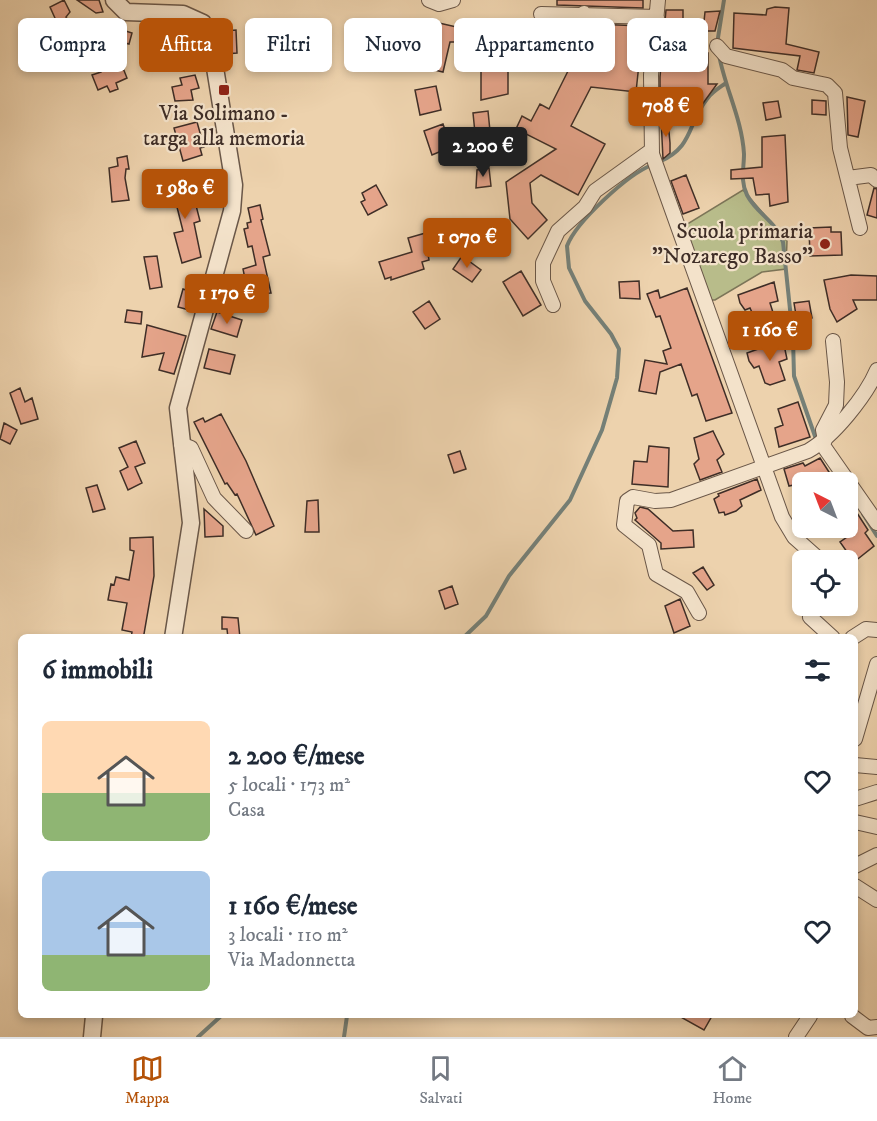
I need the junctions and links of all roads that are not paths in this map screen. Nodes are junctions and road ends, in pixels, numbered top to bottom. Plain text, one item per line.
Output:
1 (114, 0) edge
2 (429, 0) edge
3 (453, 0) edge
4 (658, 0) edge
5 (584, 13) junction
6 (541, 14) dead end
7 (657, 17) junction
8 (583, 18) edge
9 (717, 46) dead end
10 (652, 152) junction
11 (848, 178) junction
12 (877, 180) edge
13 (860, 228) dead end
14 (553, 305) dead end
15 (833, 341) dead end
16 (877, 370) edge
17 (823, 442) junction
18 (181, 444) junction
19 (765, 467) junction
20 (877, 523) edge
21 (246, 531) dead end
22 (810, 550) edge
23 (699, 613) dead end
24 (810, 616) edge
25 (877, 630) edge
26 (173, 634) edge
27 (829, 634) edge
28 (858, 634) edge
29 (877, 664) edge
30 (858, 729) edge
31 (858, 765) edge
32 (877, 767) edge
33 (877, 792) edge
34 (858, 798) edge
35 (858, 823) edge
36 (877, 827) edge
37 (877, 855) edge
38 (858, 864) edge
39 (858, 888) edge
40 (877, 900) edge
41 (94, 1018) edge
42 (809, 1018) edge
43 (855, 1018) edge
44 (877, 1027) edge
45 (92, 1037) edge
46 (796, 1037) edge

1 - 18 street
2 - 3 street
4 - 7 street
5 - 6 street
5 - 7 street
5 - 8 street
7 - 10 street
9 - 11 street
10 - 14 street
10 - 19 street
11 - 12 street
11 - 13 street
15 - 17 street
16 - 17 street
17 - 19 street
17 - 20 street
18 - 21 street
18 - 26 street
19 - 22 street
19 - 23 street
24 - 27 street
25 - 28 street
29 - 30 street
31 - 32 street
33 - 34 street
35 - 36 street
37 - 38 street
39 - 40 street
41 - 45 street
42 - 46 street
43 - 44 street

